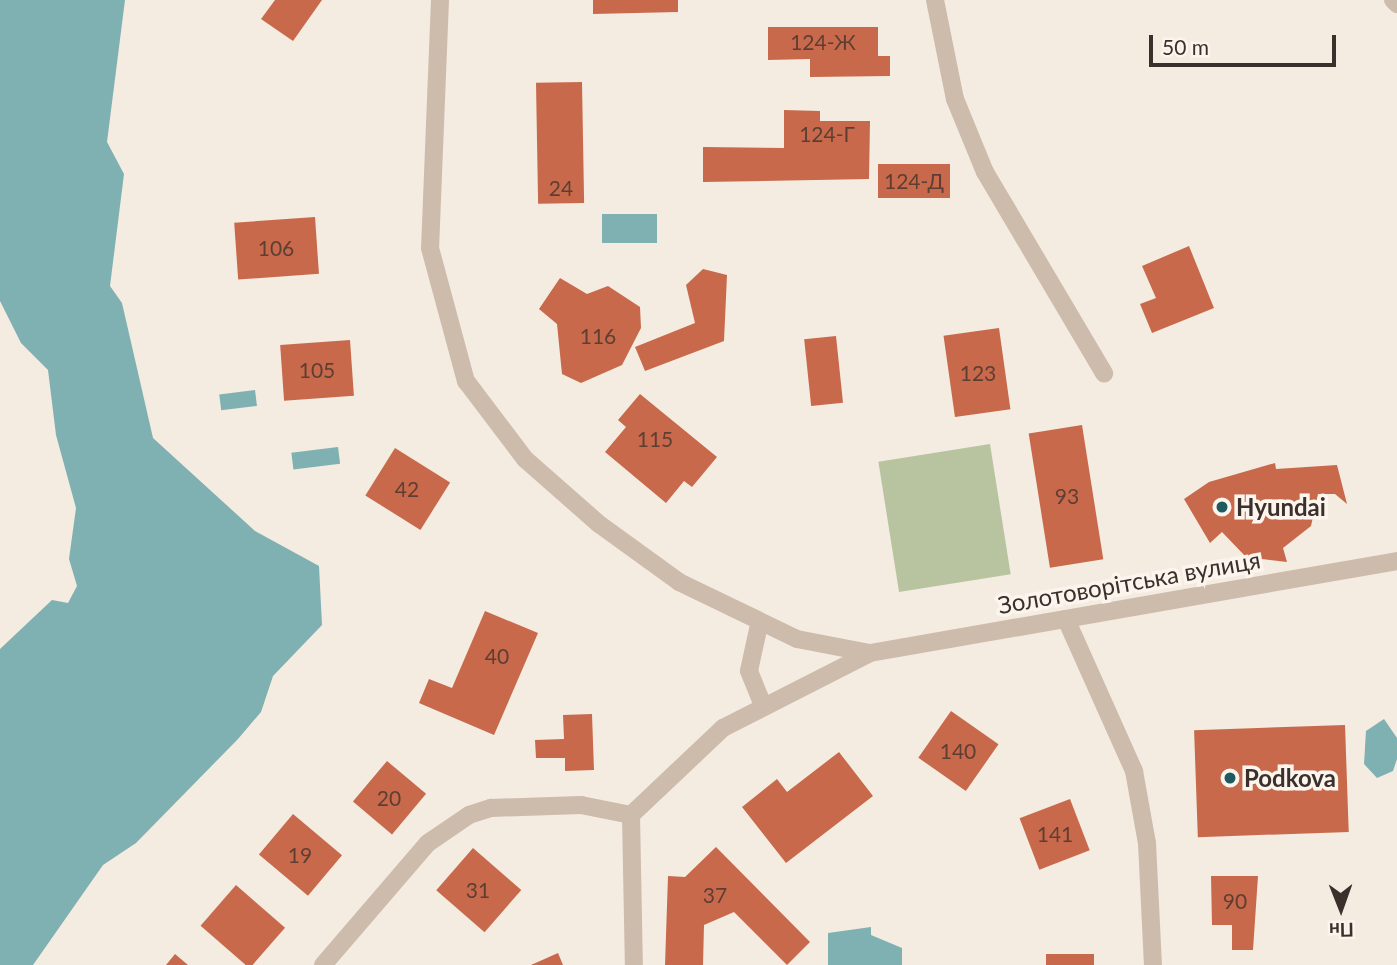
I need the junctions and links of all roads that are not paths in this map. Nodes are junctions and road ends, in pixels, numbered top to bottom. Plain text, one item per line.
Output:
1 (440, 0) edge
2 (935, 0) edge
3 (1393, 0) edge
4 (1397, 4) edge
5 (1104, 373) dead end
6 (1397, 561) edge
7 (1066, 619) junction
8 (759, 625) junction
9 (870, 653) junction
10 (762, 703) junction
11 (631, 815) junction
12 (323, 965) edge
13 (634, 965) edge
14 (1153, 965) edge

1 - 8 street, Золотоворітська вулиця
2 - 5 street
3 - 4 street
6 - 7 street, Золотоворітська вулиця
7 - 9 street, Золотоворітська вулиця
7 - 14 street
8 - 9 street, Золотоворітська вулиця
8 - 10 street
9 - 10 street, Золотоворітська вулиця
10 - 11 street, Золотоворітська вулиця
11 - 12 street
11 - 13 street

